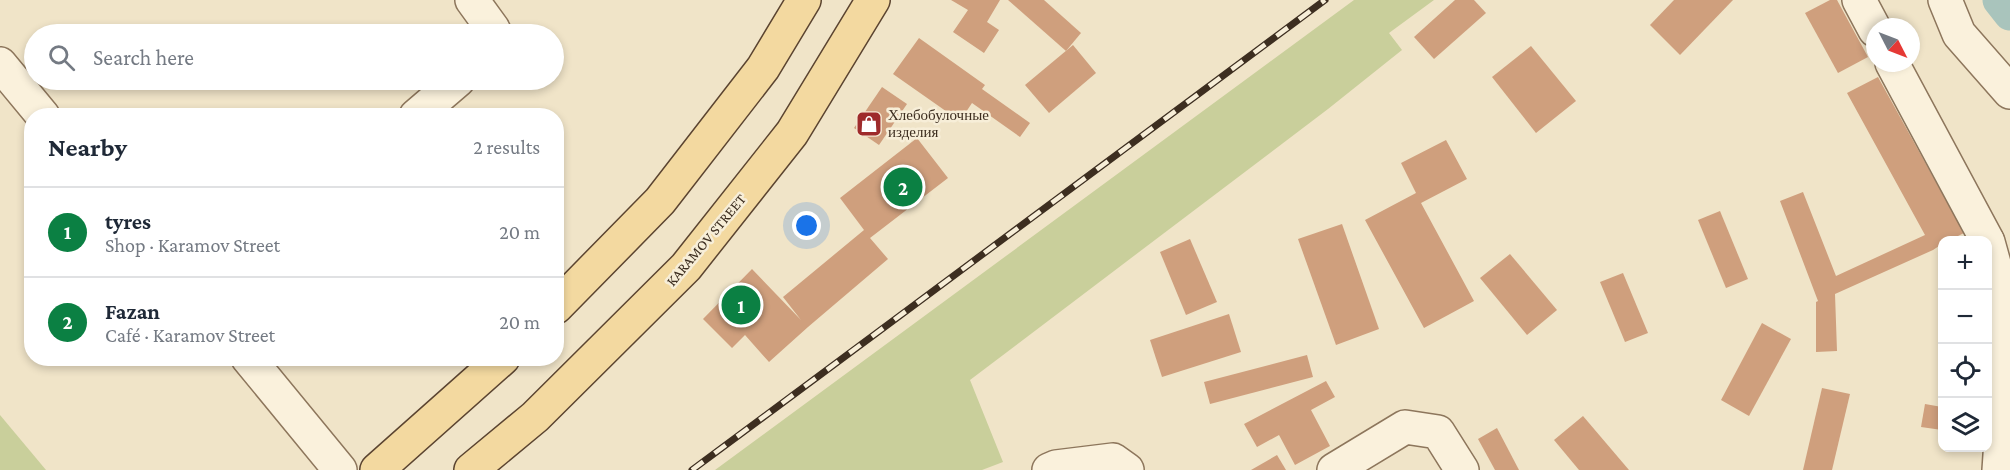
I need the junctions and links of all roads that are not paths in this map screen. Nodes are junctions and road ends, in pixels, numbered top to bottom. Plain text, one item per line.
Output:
1 (472, 0) edge
2 (804, 0) edge
3 (873, 0) edge
4 (1859, 0) edge
5 (1945, 0) edge
6 (1869, 18) edge
7 (489, 24) edge
8 (0, 64) edge
9 (1897, 72) edge
10 (446, 90) edge
11 (2010, 92) edge
12 (36, 108) edge
13 (425, 108) edge
14 (1984, 236) edge
15 (1992, 258) edge
16 (564, 298) edge
17 (255, 366) edge
18 (493, 366) edge
19 (340, 470) edge
20 (378, 470) edge
21 (471, 470) edge
22 (1049, 470) edge
23 (1127, 470) edge
24 (1334, 470) edge
25 (1462, 470) edge
26 (1999, 470) edge

1 - 7 street
2 - 16 main road
3 - 21 main road, KARAMOV STREET
4 - 6 street
5 - 11 street
8 - 12 street
9 - 14 street
10 - 13 street
15 - 26 street
17 - 19 street
18 - 20 main road
22 - 23 street
24 - 25 street

